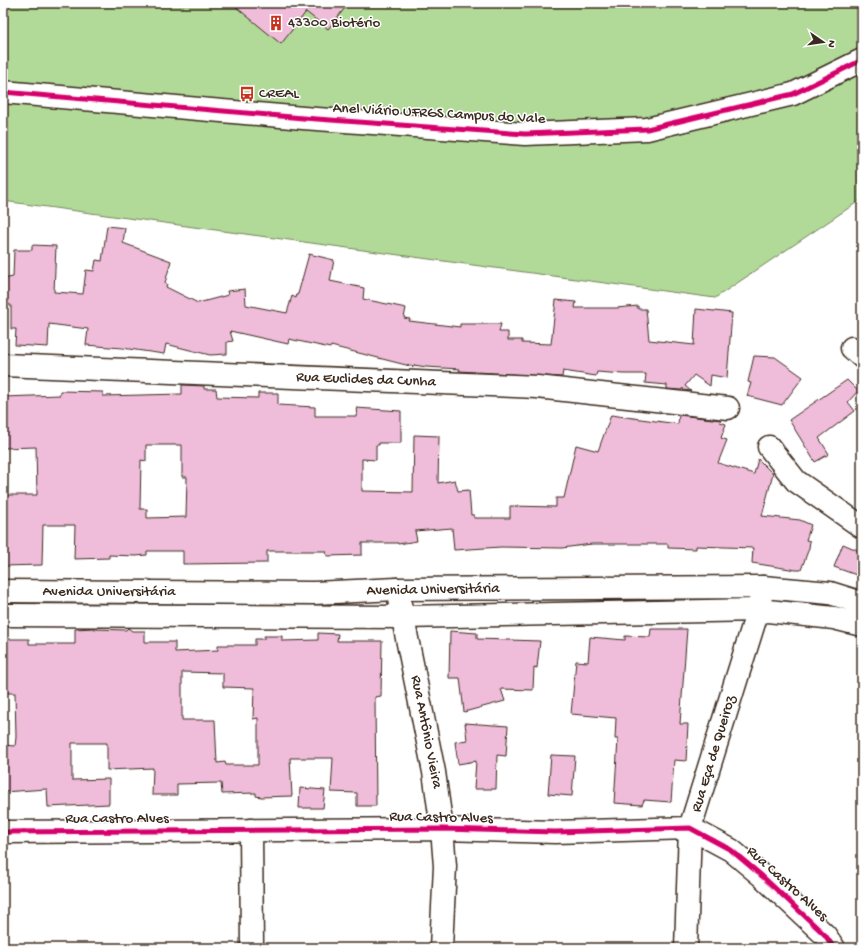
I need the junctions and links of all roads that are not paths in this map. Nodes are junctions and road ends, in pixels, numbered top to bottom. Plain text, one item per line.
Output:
1 (862, 60) edge
2 (3, 92) edge
3 (3, 366) edge
4 (728, 408) dead end
5 (769, 447) dead end
6 (861, 523) edge
7 (763, 587) junction
8 (397, 589) junction
9 (3, 591) edge
10 (862, 603) edge
11 (758, 610) junction
12 (3, 615) edge
13 (403, 617) junction
14 (862, 625) edge
15 (690, 828) junction
16 (442, 829) junction
17 (251, 830) junction
18 (3, 832) edge
19 (252, 948) edge
20 (441, 948) edge
21 (686, 948) edge
22 (834, 948) edge

1 - 2 street, Anel Viário UFRGS Campus do Vale
3 - 4 street, Rua Euclides da Cunha
5 - 6 street
7 - 8 street, Avenida Universitária
7 - 10 street, Avenida Universitária
7 - 11 street, Rua Eça de Queiroz
8 - 9 street, Avenida Universitária
8 - 13 street, Rua Antônio Vieira
11 - 13 street, Avenida Universitária
11 - 14 street, Avenida Universitária
11 - 15 street, Rua Eça de Queiroz
12 - 13 street, Avenida Universitária
13 - 16 street, Rua Antônio Vieira
15 - 16 street, Rua Castro Alves
15 - 21 street, Rua Eça de Queiroz
15 - 22 street, Rua Castro Alves
16 - 17 street, Rua Castro Alves
16 - 20 street, Rua Antônio Vieira
17 - 18 street, Rua Castro Alves
17 - 19 street

